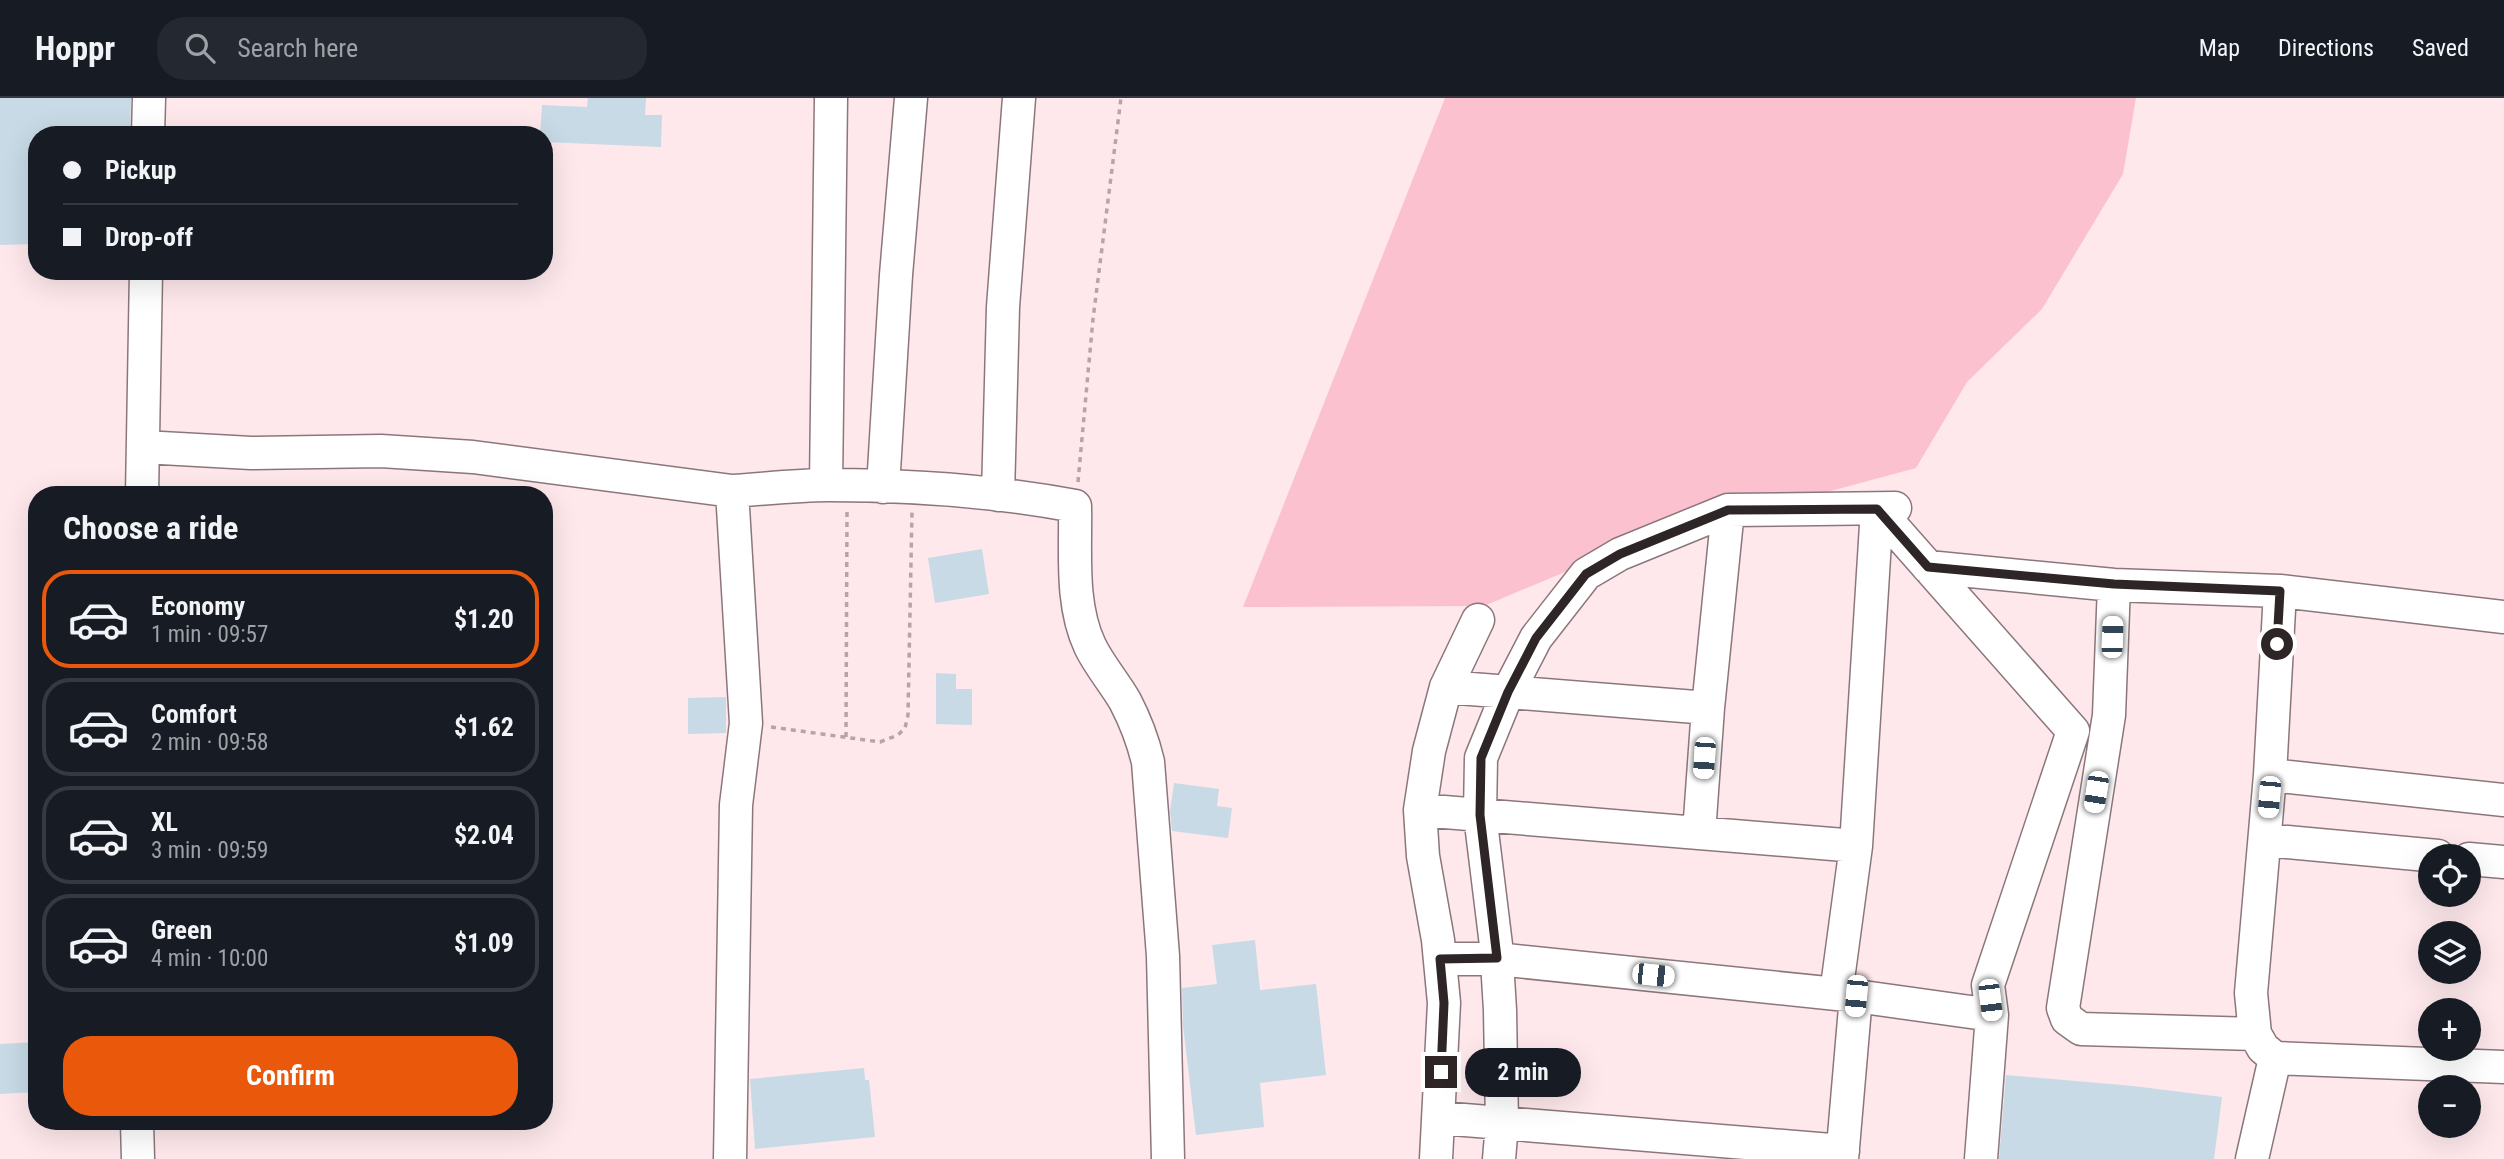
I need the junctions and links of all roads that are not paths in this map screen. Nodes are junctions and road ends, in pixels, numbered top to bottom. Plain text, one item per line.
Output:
1 (149, 98) edge
2 (831, 98) edge
3 (911, 98) edge
4 (1019, 98) edge
5 (148, 126) edge
6 (146, 280) edge
7 (143, 447) junction
8 (837, 485) junction
9 (142, 486) edge
10 (898, 488) junction
11 (732, 491) junction
12 (998, 495) junction
13 (1886, 509) junction
14 (1728, 510) junction
15 (1928, 567) junction
16 (2114, 584) junction
17 (2280, 591) junction
18 (2504, 617) edge
19 (1478, 620) dead end
20 (1446, 687) junction
21 (1508, 692) junction
22 (1708, 708) junction
23 (2270, 775) junction
24 (2504, 800) edge
25 (1420, 810) junction
26 (1480, 815) junction
27 (1699, 833) junction
28 (2265, 840) junction
29 (1856, 846) junction
30 (2418, 854) edge
31 (2481, 860) edge
32 (2504, 862) edge
33 (1497, 958) junction
34 (1440, 959) junction
35 (1846, 995) junction
36 (1992, 1015) junction
37 (2265, 1046) junction
38 (2504, 1068) edge
39 (1440, 1118) junction
40 (1502, 1124) junction
41 (137, 1130) edge
42 (1843, 1155) edge
43 (138, 1159) edge
44 (730, 1159) edge
45 (1168, 1159) edge
46 (1436, 1159) edge
47 (1499, 1159) edge
48 (1981, 1159) edge
49 (2252, 1159) edge

1 - 5 street
2 - 8 street
3 - 10 street
4 - 12 street
6 - 7 street
7 - 9 street
7 - 11 street
8 - 10 street
8 - 11 street
10 - 12 street
11 - 44 street
12 - 45 street
13 - 14 street
13 - 15 street
13 - 29 street
14 - 21 street
14 - 22 street
15 - 16 street
15 - 36 street
16 - 17 street
16 - 37 street
17 - 18 street
17 - 23 street
19 - 20 street
20 - 21 street
20 - 25 street
21 - 22 street
21 - 26 street
22 - 27 street
23 - 24 street
23 - 28 street
25 - 26 street
25 - 34 street
26 - 27 street
26 - 33 street
27 - 29 street
28 - 30 street
28 - 37 street
29 - 35 street
31 - 32 street
33 - 34 street
33 - 35 street
33 - 40 street
34 - 39 street
35 - 36 street
35 - 42 street
36 - 48 street
37 - 38 street
37 - 49 street
39 - 40 street
39 - 46 street
40 - 42 street
40 - 47 street
41 - 43 street

